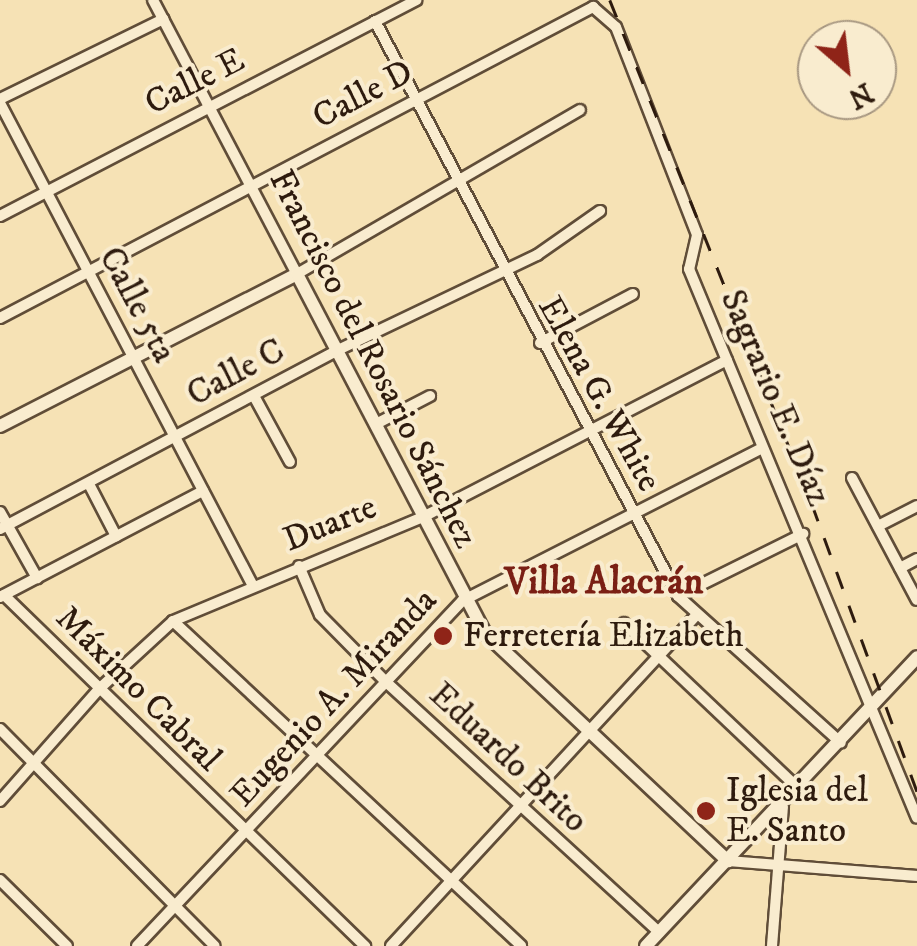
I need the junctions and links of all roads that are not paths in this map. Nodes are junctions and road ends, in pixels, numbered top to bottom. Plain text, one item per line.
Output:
1 (153, 0) edge
2 (416, 0) edge
3 (591, 4) edge
4 (163, 18) junction
5 (375, 21) junction
6 (416, 99) junction
7 (0, 101) edge
8 (208, 106) junction
9 (580, 110) dead end
10 (454, 179) junction
11 (251, 185) junction
12 (46, 190) junction
13 (600, 211) dead end
14 (0, 216) edge
15 (501, 270) junction
16 (88, 271) junction
17 (297, 274) junction
18 (633, 294) dead end
19 (0, 318) edge
20 (540, 343) junction
21 (338, 350) junction
22 (133, 358) junction
23 (727, 360) junction
24 (254, 396) junction
25 (430, 396) dead end
26 (376, 424) junction
27 (0, 426) edge
28 (587, 430) junction
29 (175, 436) junction
30 (762, 448) junction
31 (290, 462) dead end
32 (852, 478) dead end
33 (89, 484) junction
34 (203, 491) junction
35 (917, 506) edge
36 (0, 512) edge
37 (633, 513) junction
38 (423, 518) junction
39 (878, 526) junction
40 (3, 527) edge
41 (803, 534) junction
42 (116, 536) junction
43 (917, 559) edge
44 (298, 566) junction
45 (900, 568) junction
46 (37, 578) junction
47 (253, 586) junction
48 (2, 596) edge
49 (678, 596) junction
50 (917, 600) edge
51 (462, 601) junction
52 (695, 616) junction
53 (173, 622) junction
54 (624, 623) dead end
55 (917, 657) edge
56 (662, 658) junction
57 (385, 682) junction
58 (98, 689) junction
59 (873, 708) junction
60 (0, 729) edge
61 (590, 735) junction
62 (841, 743) junction
63 (318, 755) junction
64 (33, 763) junction
65 (799, 788) junction
66 (0, 800) edge
67 (782, 806) junction
68 (518, 807) junction
69 (917, 818) edge
70 (245, 833) junction
71 (728, 861) junction
72 (779, 864) junction
73 (917, 876) edge
74 (0, 880) edge
75 (450, 883) junction
76 (173, 908) junction
77 (659, 932) junction
78 (66, 946) edge
79 (137, 946) edge
80 (215, 946) edge
81 (364, 946) edge
82 (391, 946) edge
83 (522, 946) edge
84 (646, 946) edge
85 (772, 946) edge

1 - 4 street, Francisco del Rosario Sánchez
2 - 5 street, Calle E
3 - 6 street, Calle D
3 - 23 street, Sagrario E. Díaz
4 - 7 street
4 - 8 street, Francisco del Rosario Sánchez
5 - 6 street, Elena G. White
5 - 8 street, Calle E
6 - 10 street, Elena G. White
6 - 11 street, Calle D
7 - 12 street, Calle 5ta
8 - 11 street, Francisco del Rosario Sánchez
8 - 12 street, Calle E
9 - 10 street
10 - 15 street, Elena G. White
10 - 17 street
11 - 16 street, Calle D
11 - 17 street, Francisco del Rosario Sánchez
12 - 14 street, Calle E
12 - 16 street, Calle 5ta
13 - 15 street, Calle C
15 - 20 street, Elena G. White
15 - 21 street, Calle C
16 - 19 street, Calle D
16 - 22 street, Calle 5ta
17 - 21 street, Francisco del Rosario Sánchez
17 - 22 street
18 - 20 street
20 - 28 street, Elena G. White
21 - 24 street, Calle C
21 - 26 street, Francisco del Rosario Sánchez
22 - 27 street
22 - 29 street, Calle 5ta
23 - 28 street, Duarte
23 - 30 street, Sagrario E. Díaz
24 - 29 street, Calle C
24 - 31 street
25 - 26 street
26 - 38 street, Francisco del Rosario Sánchez
28 - 37 street, Elena G. White
28 - 38 street, Duarte
29 - 33 street, Calle C
29 - 34 street, Calle 5ta
30 - 37 street, Eugenio A. Miranda
30 - 41 street, Sagrario E. Díaz
32 - 39 street
33 - 40 street, Calle C
33 - 42 street
34 - 42 street
34 - 47 street, Calle 5ta
35 - 39 street
36 - 40 street
37 - 49 street, Elena G. White
37 - 51 street, Eugenio A. Miranda
38 - 44 street, Duarte
38 - 51 street, Francisco del Rosario Sánchez
39 - 45 street
40 - 46 street
41 - 49 street
41 - 59 street, Sagrario E. Díaz
42 - 46 street
43 - 45 street
44 - 47 street, Duarte
44 - 57 street, Eduardo Brito
45 - 50 street
46 - 48 street
47 - 53 street, Duarte
48 - 58 street, Máximo Cabral
49 - 52 street, Elena G. White
51 - 57 street, Eugenio A. Miranda
51 - 61 street, Francisco del Rosario Sánchez
52 - 56 street
52 - 62 street, Elena G. White
53 - 58 street, Duarte
53 - 63 street
54 - 56 street
55 - 59 street
56 - 61 street
56 - 65 street
57 - 63 street, Eugenio A. Miranda
57 - 68 street, Eduardo Brito
58 - 64 street, Duarte
58 - 70 street, Máximo Cabral
59 - 62 street
59 - 69 street, Sagrario E. Díaz
60 - 64 street
61 - 68 street
61 - 71 street, Francisco del Rosario Sánchez
62 - 65 street
63 - 70 street, Eugenio A. Miranda
63 - 75 street
64 - 66 street, Duarte
64 - 76 street
65 - 67 street
67 - 71 street
67 - 72 street
68 - 75 street
68 - 77 street, Eduardo Brito
70 - 76 street, Eugenio A. Miranda
70 - 81 street, Máximo Cabral
71 - 72 street
71 - 77 street
72 - 73 street
72 - 85 street
74 - 78 street
75 - 82 street
75 - 83 street
76 - 79 street, Eugenio A. Miranda
76 - 80 street
77 - 84 street

